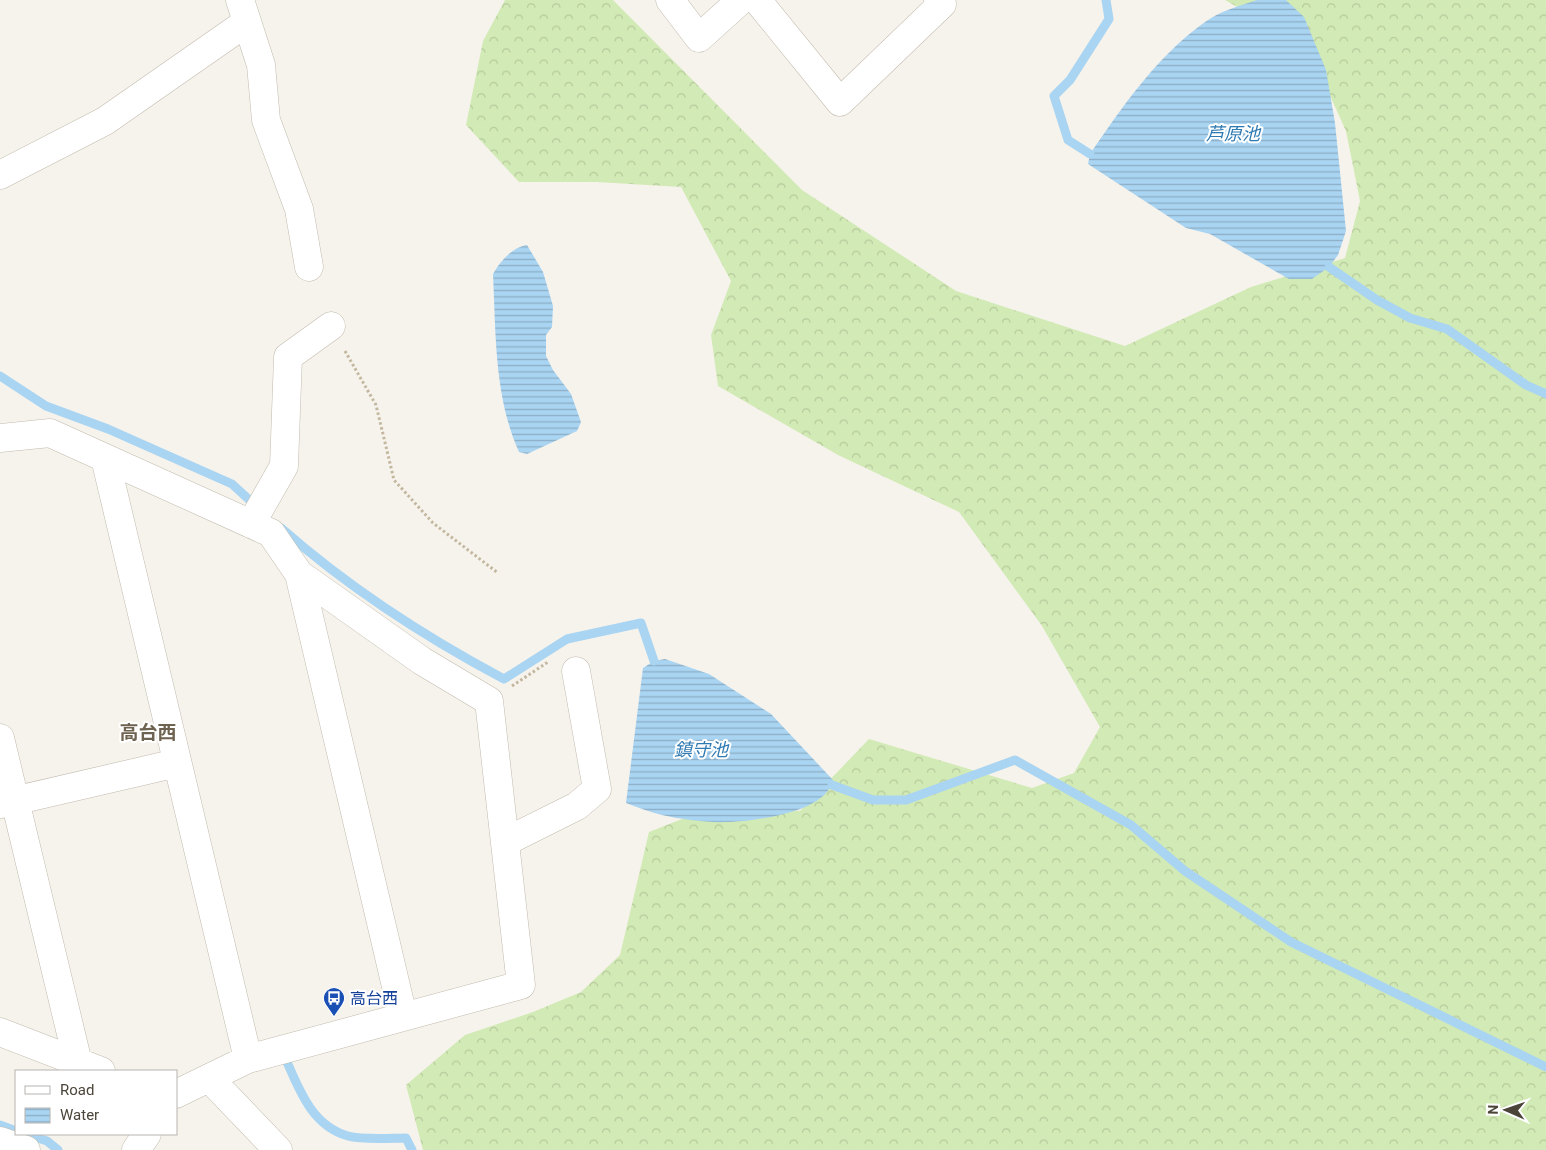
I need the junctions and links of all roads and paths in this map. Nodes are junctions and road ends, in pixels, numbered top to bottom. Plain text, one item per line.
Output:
1 (670, 0) edge
2 (741, 0) edge
3 (758, 0) edge
4 (938, 0) edge
5 (243, 6) edge
6 (0, 175) edge
7 (309, 267) dead end
8 (331, 326) joint
9 (0, 438) edge
10 (105, 458) junction
11 (251, 524) junction
12 (498, 573) dead end
13 (299, 574) junction
14 (576, 672) joint
15 (489, 702) junction
16 (0, 738) edge
17 (177, 763) junction
18 (8, 803) edge
19 (504, 842) junction
20 (403, 1016) junction
21 (0, 1032) edge
22 (248, 1059) junction
23 (90, 1067) edge
24 (209, 1078) junction
25 (178, 1093) edge
26 (146, 1135) edge
27 (0, 1141) edge
28 (26, 1150) edge
29 (136, 1150) edge
30 (278, 1150) edge

1 - 2 street
3 - 4 street
5 - 6 street
5 - 7 street
8 - 11 street
8 - 12 path
9 - 10 street
10 - 11 street
10 - 17 street
11 - 13 street
13 - 15 street
13 - 20 street
14 - 15 path
14 - 19 street
15 - 19 street
16 - 18 street
17 - 18 street
17 - 22 street
18 - 23 street
19 - 20 street
20 - 22 street
21 - 23 street
22 - 24 street
24 - 25 street
24 - 30 street
26 - 29 street
27 - 28 street

